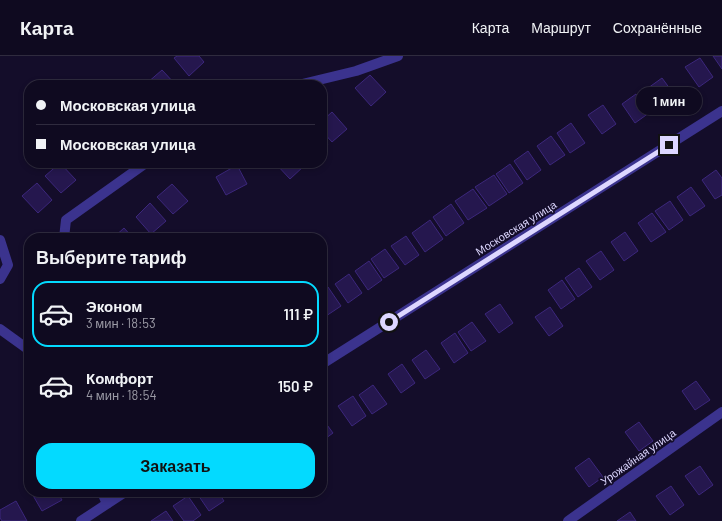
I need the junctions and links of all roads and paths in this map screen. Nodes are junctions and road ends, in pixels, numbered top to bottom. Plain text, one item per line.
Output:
1 (398, 56) edge
2 (319, 80) edge
3 (722, 111) edge
4 (139, 168) edge
5 (65, 233) edge
6 (0, 240) edge
7 (0, 279) edge
8 (0, 329) edge
9 (24, 346) edge
10 (327, 361) edge
11 (722, 412) edge
12 (104, 497) edge
13 (118, 497) edge
14 (107, 504) junction
15 (81, 521) edge
16 (568, 521) edge

1 - 2 street
3 - 10 street, Московская улица
4 - 5 street
6 - 7 street
8 - 9 street
11 - 16 street, Урожайная улица
12 - 14 street
13 - 14 street
14 - 15 street

